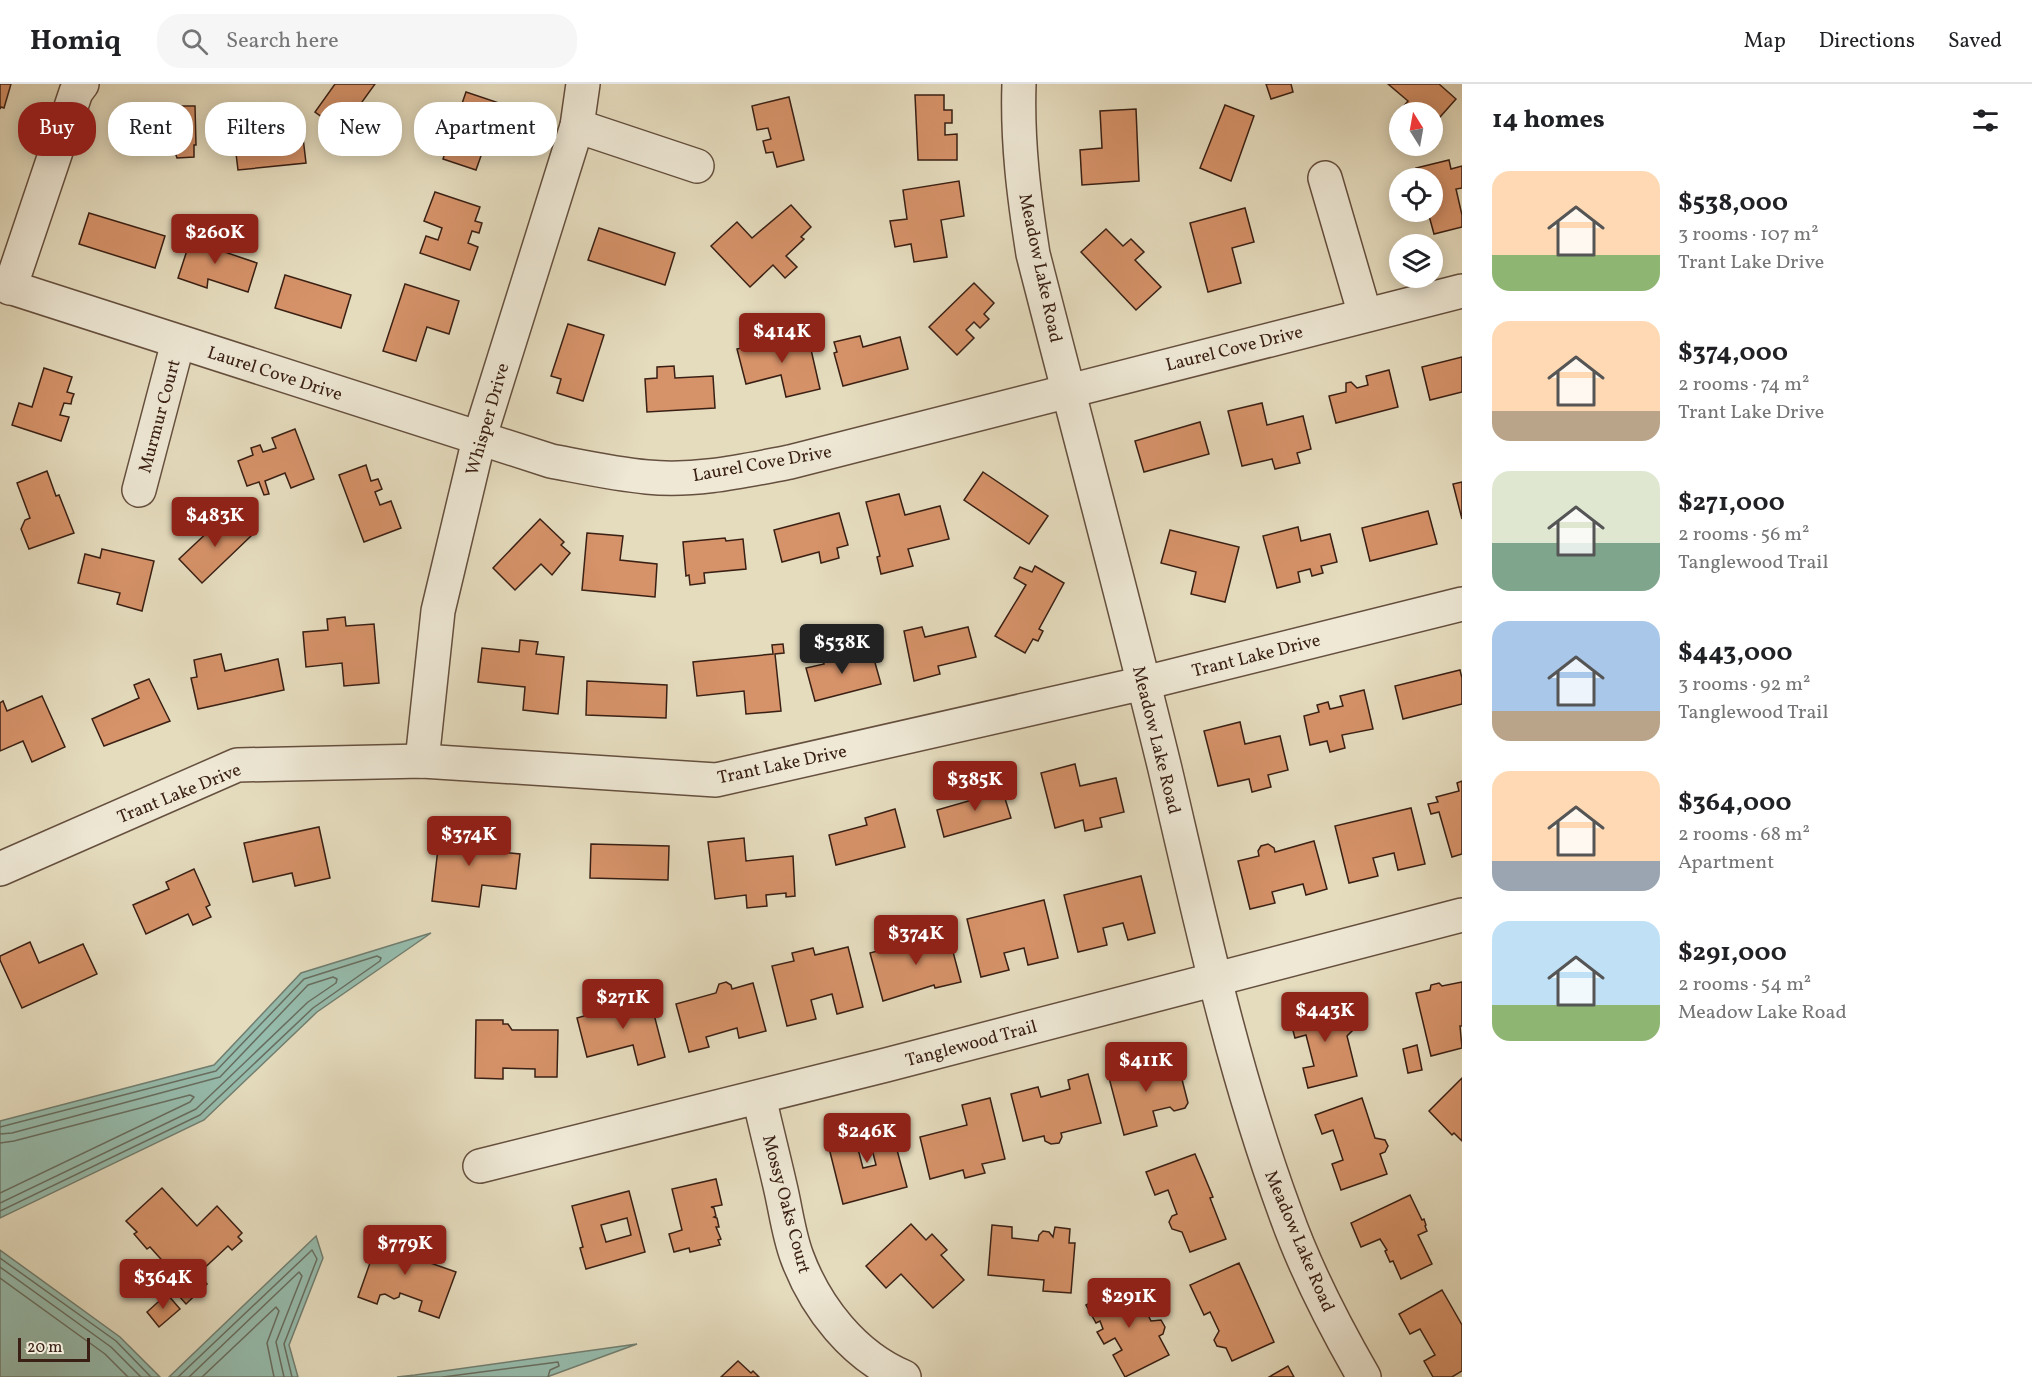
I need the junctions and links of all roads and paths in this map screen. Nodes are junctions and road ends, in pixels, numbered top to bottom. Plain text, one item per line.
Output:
1 (82, 84) edge
2 (583, 84) edge
3 (1019, 84) edge
4 (577, 126) junction
5 (697, 166) dead end
6 (1325, 178) dead end
7 (5, 286) edge
8 (1462, 291) edge
9 (1365, 315) junction
10 (178, 342) junction
11 (1068, 390) junction
12 (479, 439) junction
13 (139, 490) dead end
14 (1462, 604) edge
15 (1144, 683) junction
16 (422, 761) junction
17 (0, 868) edge
18 (1462, 915) edge
19 (1215, 979) junction
20 (759, 1097) junction
21 (480, 1166) dead end
22 (904, 1377) edge
23 (1364, 1377) edge

1 - 7 street
2 - 4 street, Whisper Drive
3 - 11 street, Meadow Lake Road
4 - 5 street
4 - 12 street, Whisper Drive
6 - 9 street
7 - 10 street, Laurel Cove Drive
8 - 9 street, Laurel Cove Drive
9 - 11 street, Laurel Cove Drive
10 - 12 street, Laurel Cove Drive
10 - 13 street, Murmur Court
11 - 12 street, Laurel Cove Drive
11 - 15 street, Meadow Lake Road
12 - 16 street, Whisper Drive
14 - 15 street, Trant Lake Drive
15 - 16 street, Trant Lake Drive
15 - 19 street, Meadow Lake Road
16 - 17 street, Trant Lake Drive
18 - 19 street, Tanglewood Trail
19 - 20 street, Tanglewood Trail
19 - 23 street, Meadow Lake Road
20 - 21 street, Tanglewood Trail
20 - 22 street, Mossy Oaks Court

